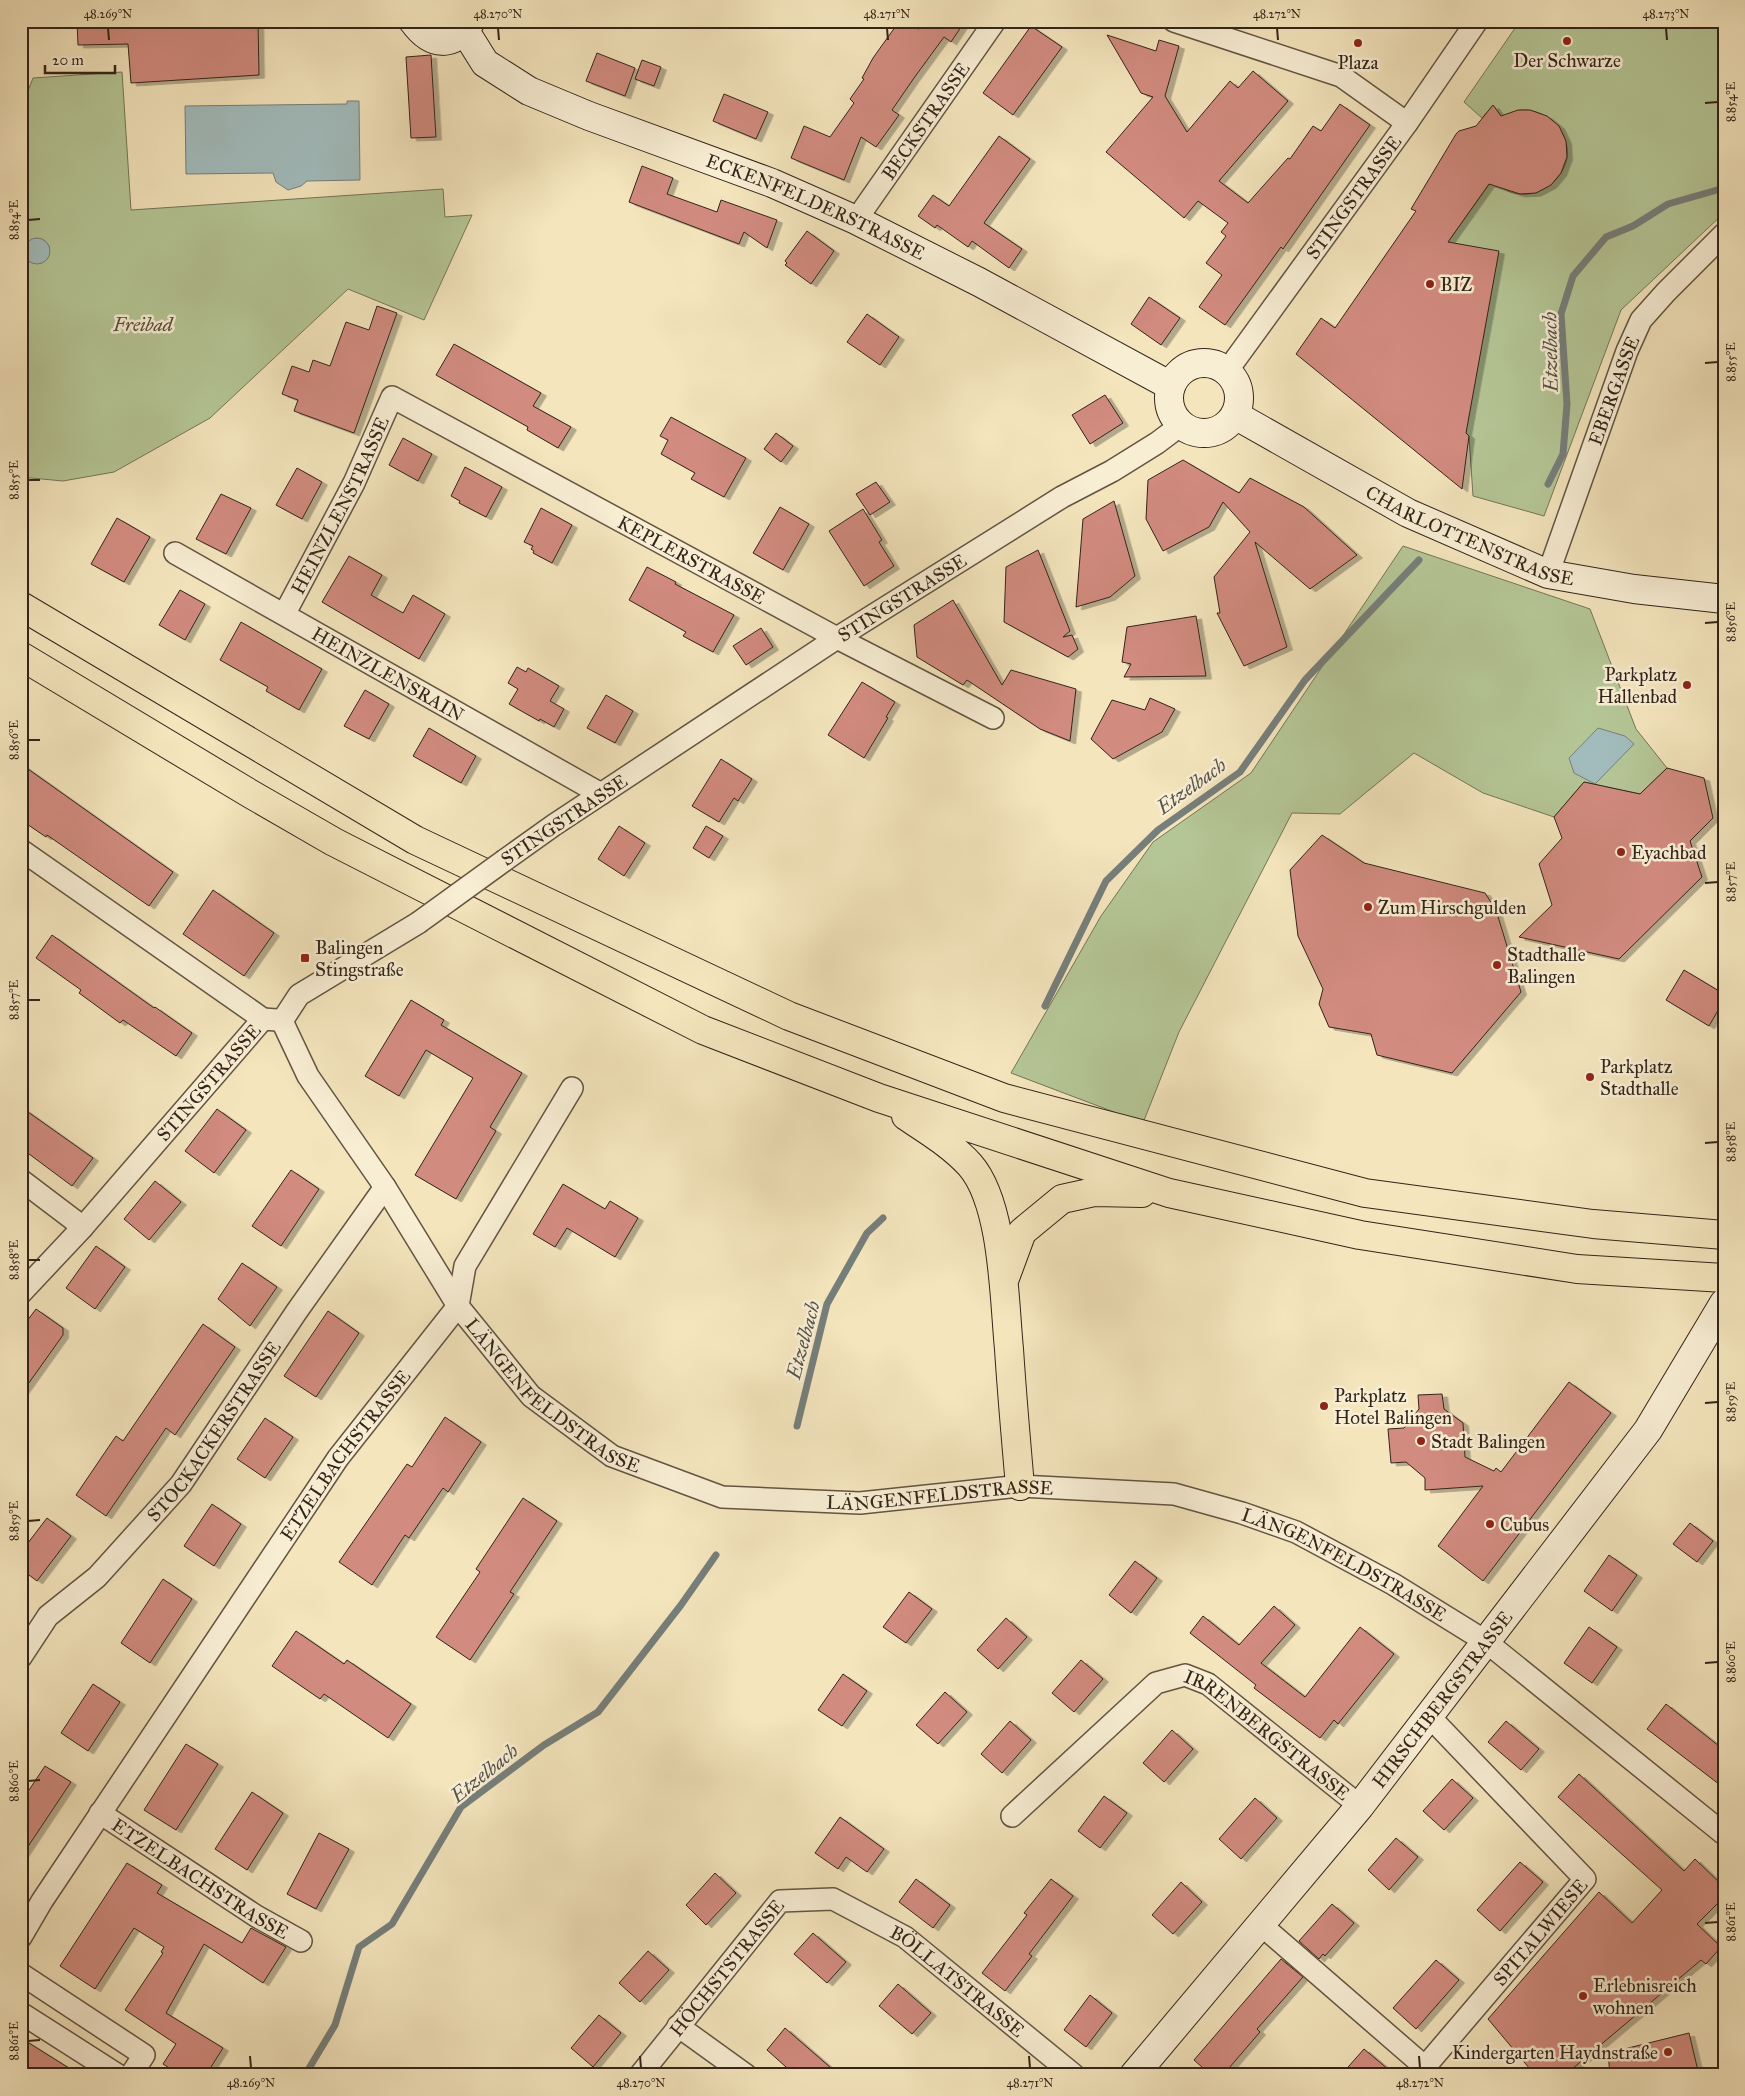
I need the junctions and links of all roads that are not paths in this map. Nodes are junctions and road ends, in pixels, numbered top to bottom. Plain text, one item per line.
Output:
1 (413, 21) edge
2 (995, 21) edge
3 (1174, 21) edge
4 (1477, 21) edge
5 (468, 26) edge
6 (1407, 123) junction
7 (856, 220) junction
8 (1724, 234) edge
9 (1227, 371) junction
10 (1171, 386) junction
11 (392, 397) joint
12 (1235, 415) junction
13 (1181, 426) junction
14 (175, 552) dead end
15 (1548, 574) junction
16 (1724, 599) edge
17 (21, 606) edge
18 (285, 613) junction
19 (837, 638) junction
20 (21, 656) edge
21 (993, 718) dead end
22 (601, 794) junction
23 (21, 850) edge
24 (272, 1020) junction
25 (572, 1088) dead end
26 (879, 1098) junction
27 (21, 1180) edge
28 (384, 1187) junction
29 (1170, 1193) junction
30 (83, 1228) junction
31 (1724, 1236) edge
32 (1724, 1278) edge
33 (1003, 1282) junction
34 (21, 1293) edge
35 (1724, 1303) edge
36 (458, 1306) junction
37 (1020, 1486) junction
38 (1485, 1642) junction
39 (21, 1657) edge
40 (1428, 1715) junction
41 (1360, 1806) junction
42 (100, 1813) junction
43 (1012, 1816) dead end
44 (1720, 1827) edge
45 (833, 1899) joint
46 (1260, 1924) junction
47 (21, 1937) edge
48 (301, 1941) dead end
49 (21, 1974) edge
50 (21, 2013) edge
51 (678, 2026) junction
52 (1422, 2071) edge
53 (118, 2075) edge
54 (131, 2075) edge
55 (640, 2075) edge
56 (746, 2075) edge
57 (1074, 2075) edge
58 (1134, 2075) edge

1 - 5 main road
2 - 7 street, BECKSTRASSE
3 - 6 street
4 - 6 street, STINGSTRASSE
5 - 7 main road, ECKENFELDERSTRASSE
6 - 9 street, STINGSTRASSE
7 - 10 main road, ECKENFELDERSTRASSE
8 - 15 street, EBERGASSE
9 - 10 main road
9 - 12 main road
10 - 13 main road
11 - 18 street, HEINZLENSTRASSE
11 - 19 street, KEPLERSTRASSE
12 - 13 main road
12 - 15 main road, CHARLOTTENSTRASSE
13 - 19 street, STINGSTRASSE
14 - 18 street, HEINZLENSRAIN
15 - 16 main road, CHARLOTTENSTRASSE
17 - 31 highway
18 - 22 street, HEINZLENSRAIN
19 - 21 street, KEPLERSTRASSE
19 - 22 street, STINGSTRASSE
20 - 26 highway
22 - 24 street, STINGSTRASSE, bridge
23 - 24 street
24 - 28 street, LÄNGENFELDSTRASSE
24 - 30 street, STINGSTRASSE
25 - 36 street, ETZELBACHSTRASSE
26 - 29 highway
26 - 33 highway
27 - 30 street
28 - 36 street, LÄNGENFELDSTRASSE
28 - 39 street, STOCKACKERSTRASSE
29 - 32 highway
29 - 33 highway
30 - 34 street, STINGSTRASSE
33 - 37 highway
35 - 38 main road, HIRSCHBERGSTRASSE
36 - 37 street, LÄNGENFELDSTRASSE
36 - 42 street, ETZELBACHSTRASSE
37 - 38 street, LÄNGENFELDSTRASSE
38 - 40 main road, HIRSCHBERGSTRASSE
38 - 44 street, LÄNGENFELDSTRASSE
40 - 41 main road, HIRSCHBERGSTRASSE
40 - 52 street, SPITALWIESE
41 - 43 street, IRRENBERGSTRASSE
41 - 46 main road, HIRSCHBERGSTRASSE
42 - 47 street, ETZELBACHSTRASSE
42 - 48 street, ETZELBACHSTRASSE
45 - 51 street, HÖCHSTSTRASSE
45 - 57 street, BÖLLATSTRASSE
46 - 52 street, SPITALWIESE
46 - 58 main road, HIRSCHBERGSTRASSE
49 - 54 street
50 - 53 street
51 - 55 street, HÖCHSTSTRASSE
51 - 56 street

